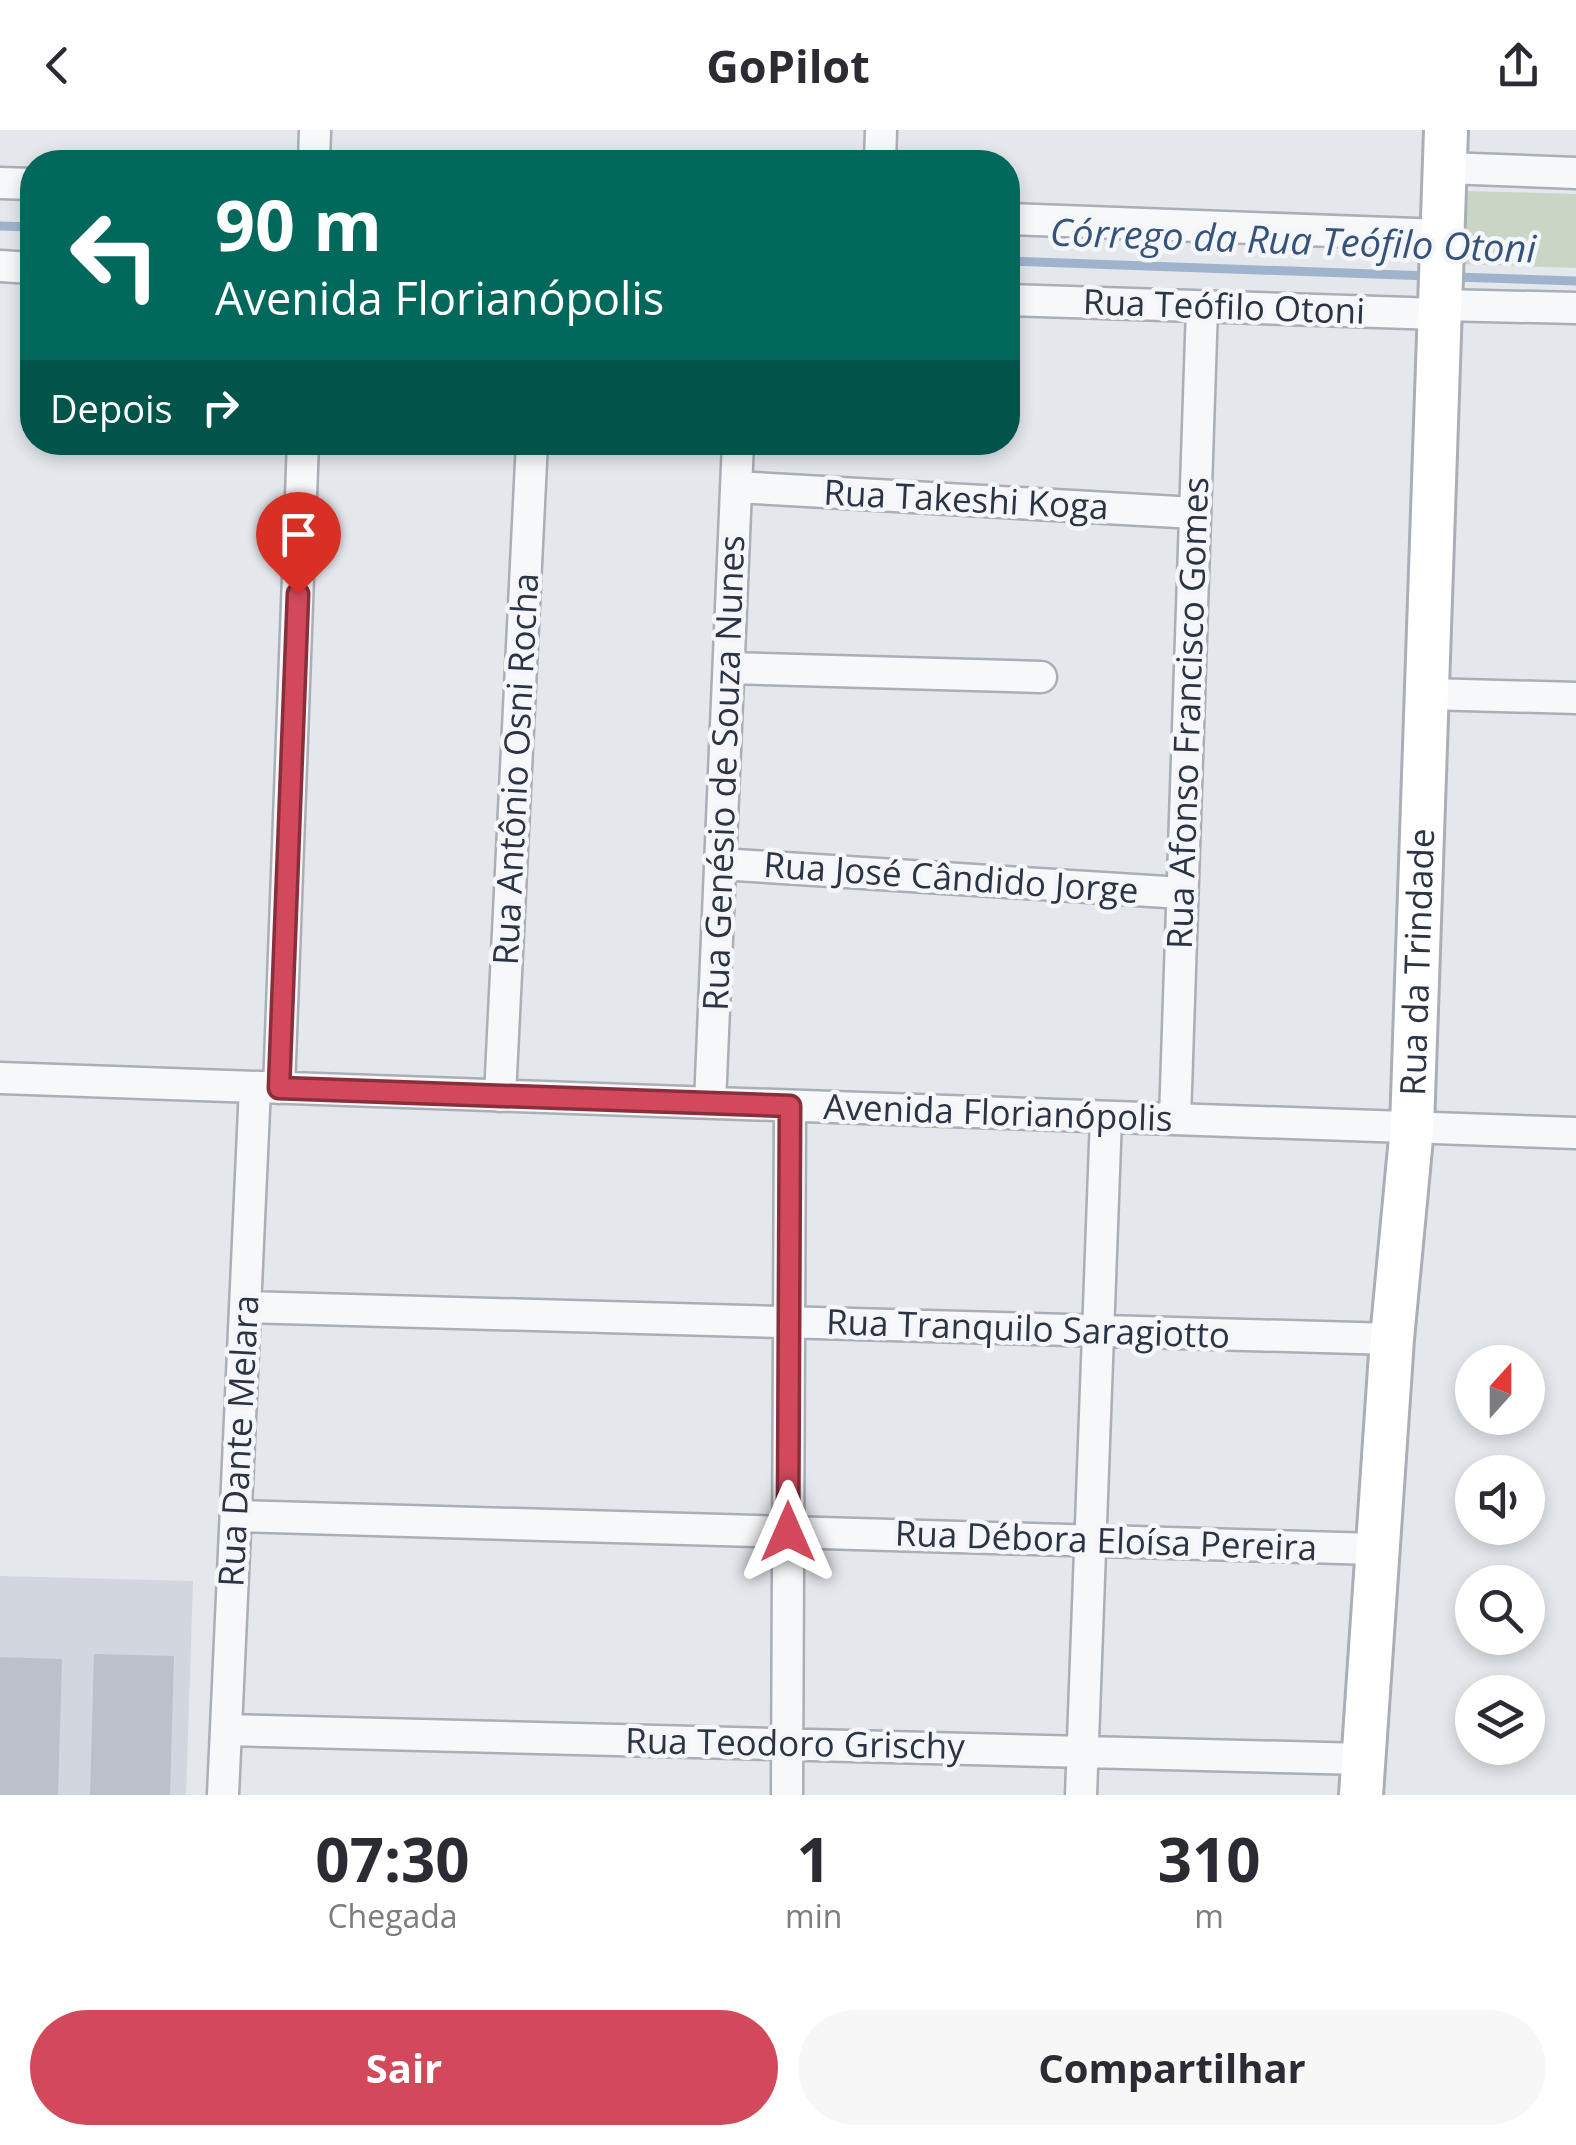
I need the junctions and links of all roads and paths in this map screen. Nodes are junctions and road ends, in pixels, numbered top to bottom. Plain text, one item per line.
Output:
1 (1446, 149) edge
2 (1576, 172) edge
3 (1020, 219) edge
4 (1443, 234) junction
5 (1020, 300) edge
6 (1202, 306) junction
7 (1576, 308) edge
8 (1440, 310) junction
9 (302, 455) edge
10 (531, 455) edge
11 (737, 455) edge
12 (736, 488) junction
13 (1195, 513) junction
14 (729, 668) junction
15 (1042, 677) dead end
16 (1427, 694) junction
17 (1576, 698) edge
18 (720, 864) junction
19 (1182, 893) junction
20 (0, 1078) edge
21 (267, 1088) junction
22 (500, 1096) junction
23 (710, 1103) junction
24 (790, 1106) junction
25 (1106, 1117) junction
26 (1175, 1119) junction
27 (1412, 1127) junction
28 (1576, 1133) edge
29 (245, 1307) junction
30 (789, 1322) junction
31 (1098, 1331) junction
32 (1392, 1339) junction
33 (236, 1516) junction
34 (788, 1532) junction
35 (1090, 1540) junction
36 (1376, 1549) junction
37 (226, 1730) junction
38 (787, 1744) junction
39 (1082, 1751) junction
40 (1362, 1777) edge
41 (223, 1795) edge
42 (787, 1795) edge
43 (1080, 1795) edge

1 - 2 street
1 - 4 main road, Rua da Trindade
3 - 4 street
4 - 8 main road, Rua da Trindade
5 - 6 street, Rua Teófilo Otoni
6 - 8 street, Rua Teófilo Otoni
6 - 13 street, Rua Afonso Francisco Gomes
7 - 8 street, Rua Teófilo Otoni
8 - 16 main road, Rua da Trindade
9 - 21 street, Rua Dante Melara
10 - 22 street, Rua Antônio Osni Rocha
11 - 12 street, Rua Genésio de Souza Nunes
12 - 13 street, Rua Takeshi Koga
12 - 14 street, Rua Genésio de Souza Nunes
13 - 19 street, Rua Afonso Francisco Gomes
14 - 15 street
14 - 18 street, Rua Genésio de Souza Nunes
16 - 17 street
16 - 27 main road, Rua da Trindade
18 - 19 street, Rua José Cândido Jorge
18 - 23 street, Rua Genésio de Souza Nunes
19 - 26 street, Rua Afonso Francisco Gomes
20 - 21 street, Avenida Florianópolis
21 - 22 street, Avenida Florianópolis
21 - 29 street, Rua Dante Melara
22 - 23 street, Avenida Florianópolis
23 - 24 street, Avenida Florianópolis
24 - 25 street, Avenida Florianópolis
24 - 30 street
25 - 26 street, Avenida Florianópolis
25 - 31 street
26 - 27 street, Avenida Florianópolis
27 - 28 street, Avenida Florianópolis
27 - 32 main road, Rua da Trindade
29 - 30 street, Rua Tranquilo Saragiotto
29 - 33 street, Rua Dante Melara
30 - 31 street, Rua Tranquilo Saragiotto
30 - 34 street
31 - 32 street, Rua Tranquilo Saragiotto
31 - 35 street
32 - 36 main road, Rua da Trindade
33 - 34 street, Rua Débora Eloísa Pereira
33 - 37 street, Rua Dante Melara
34 - 35 street, Rua Débora Eloísa Pereira
34 - 38 street
35 - 36 street, Rua Débora Eloísa Pereira
35 - 39 street
36 - 40 main road, Rua da Trindade
37 - 38 street, Rua Teodoro Grischy
37 - 41 street, Rua Dante Melara
38 - 39 street, Rua Teodoro Grischy
38 - 42 street
39 - 40 street, Rua Teodoro Grischy
39 - 43 street

